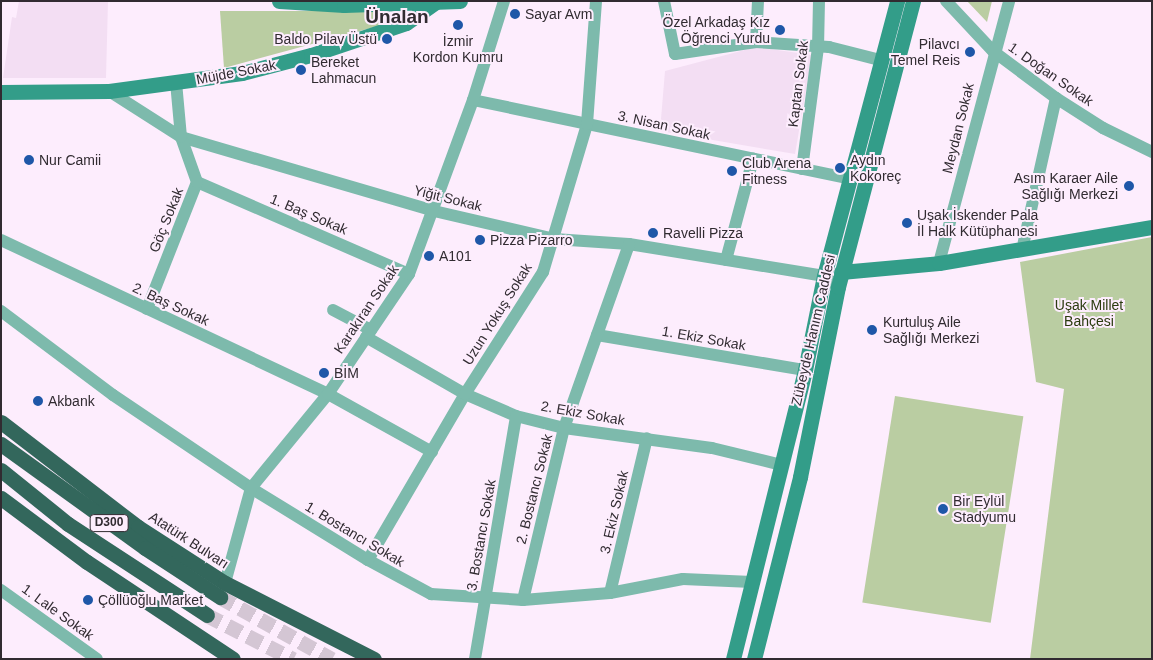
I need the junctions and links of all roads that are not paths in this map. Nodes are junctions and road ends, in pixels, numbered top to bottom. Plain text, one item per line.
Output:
1 (279, 1) edge
2 (460, 1) edge
3 (504, 1) edge
4 (596, 1) edge
5 (664, 1) edge
6 (758, 1) edge
7 (819, 1) edge
8 (897, 1) edge
9 (913, 1) edge
10 (946, 1) edge
11 (1009, 1) edge
12 (435, 2) edge
13 (344, 3) edge
14 (756, 42) junction
15 (818, 48) junction
16 (993, 51) junction
17 (880, 60) junction
18 (176, 82) junction
19 (109, 91) junction
20 (1, 92) edge
21 (1056, 98) junction
22 (473, 100) junction
23 (587, 124) junction
24 (181, 137) junction
25 (1152, 152) edge
26 (753, 159) junction
27 (802, 169) junction
28 (850, 180) junction
29 (197, 182) junction
30 (434, 211) junction
31 (1152, 227) edge
32 (554, 239) junction
33 (1, 240) edge
34 (629, 244) junction
35 (1022, 250) junction
36 (726, 260) junction
37 (939, 263) junction
38 (409, 274) junction
39 (840, 280) junction
40 (823, 281) junction
41 (147, 309) junction
42 (333, 310) dead end
43 (1, 311) edge
44 (368, 334) junction
45 (597, 335) junction
46 (805, 370) junction
47 (328, 394) junction
48 (465, 394) junction
49 (516, 416) junction
50 (1, 422) edge
51 (564, 428) junction
52 (647, 438) junction
53 (1, 444) edge
54 (432, 452) junction
55 (782, 465) junction
56 (1, 470) edge
57 (251, 488) junction
58 (1, 498) edge
59 (368, 560) junction
60 (752, 582) junction
61 (1, 590) edge
62 (223, 590) junction
63 (610, 593) junction
64 (485, 599) junction
65 (523, 600) junction
66 (207, 615) tunnel mouth
67 (217, 655) edge
68 (98, 659) edge
69 (233, 659) edge
70 (374, 659) edge
71 (475, 659) edge
72 (733, 659) edge
73 (754, 659) edge

1 - 13 main road
2 - 12 main road
3 - 22 street, Karakıran Sokak
4 - 23 street, Uzun Yokuş Sokak
5 - 14 street
6 - 14 street
7 - 15 street, Kaptan Sokak
8 - 17 main road, Zübeyde Hanım Caddesi
9 - 39 main road, Zübeyde Hanım Caddesi
10 - 16 street, 1. Doğan Sokak
11 - 16 street, Meydan Sokak
12 - 13 main road
12 - 18 main road, Müjde Sokak
14 - 15 street
15 - 17 street
15 - 27 street, Kaptan Sokak
16 - 21 street, 1. Doğan Sokak
16 - 37 street, Meydan Sokak
17 - 28 main road, Zübeyde Hanım Caddesi
18 - 19 main road, Müjde Sokak
18 - 24 street, Göç Sokak
19 - 20 main road, Müjde Sokak
19 - 24 street, Yiğit Sokak
21 - 25 street, 1. Doğan Sokak
21 - 35 street
22 - 23 street, 3. Nisan Sokak
22 - 30 street, Karakıran Sokak
23 - 26 street, 3. Nisan Sokak
23 - 32 street, Uzun Yokuş Sokak
24 - 29 street, Göç Sokak
24 - 30 street, Yiğit Sokak
26 - 27 street, 3. Nisan Sokak
26 - 36 street
27 - 28 street, 3. Nisan Sokak
28 - 40 main road, Zübeyde Hanım Caddesi
29 - 38 street, 1. Baş Sokak
29 - 41 street, Göç Sokak
30 - 32 street, Yiğit Sokak
30 - 38 street, Karakıran Sokak
31 - 35 main road
32 - 34 street, Yiğit Sokak
32 - 48 street, Uzun Yokuş Sokak
33 - 41 street, 2. Baş Sokak
34 - 36 street, Yiğit Sokak
34 - 45 street, 2. Bostancı Sokak
35 - 37 main road
36 - 40 street, Yiğit Sokak
37 - 39 main road
38 - 44 street, Karakıran Sokak
39 - 40 street
39 - 73 main road, Zübeyde Hanım Caddesi
40 - 46 main road, Zübeyde Hanım Caddesi
41 - 47 street, 2. Baş Sokak
42 - 44 street, 2. Ekiz Sokak
43 - 57 street, 1. Bostancı Sokak
44 - 47 street, Karakıran Sokak
44 - 48 street, 2. Ekiz Sokak
45 - 46 street, 1. Ekiz Sokak
45 - 51 street, 2. Bostancı Sokak
46 - 55 main road, Zübeyde Hanım Caddesi
47 - 54 street, 2. Baş Sokak
47 - 57 street, Karakıran Sokak
48 - 49 street, 2. Ekiz Sokak
48 - 54 street, Uzun Yokuş Sokak
49 - 51 street, 2. Ekiz Sokak
49 - 64 street, 3. Bostancı Sokak
50 - 62 highway, Atatürk Bulvarı
51 - 52 street, 2. Ekiz Sokak
51 - 65 street, 2. Bostancı Sokak
52 - 55 street, 2. Ekiz Sokak
52 - 63 street, 3. Ekiz Sokak
53 - 62 highway, Atatürk Bulvarı / D300
54 - 59 street, Uzun Yokuş Sokak
55 - 60 main road, Zübeyde Hanım Caddesi
56 - 66 highway, D300
57 - 59 street, 1. Bostancı Sokak
57 - 62 street, Karakıran Sokak
58 - 67 highway
59 - 64 street, 1. Bostancı Sokak
60 - 63 street, 1. Bostancı Sokak
60 - 72 main road, Zübeyde Hanım Caddesi
61 - 68 street, 1. Lale Sokak
62 - 70 highway, Atatürk Bulvarı
63 - 65 street, 1. Bostancı Sokak
64 - 65 street, 1. Bostancı Sokak
64 - 71 street, 3. Bostancı Sokak
67 - 69 highway

